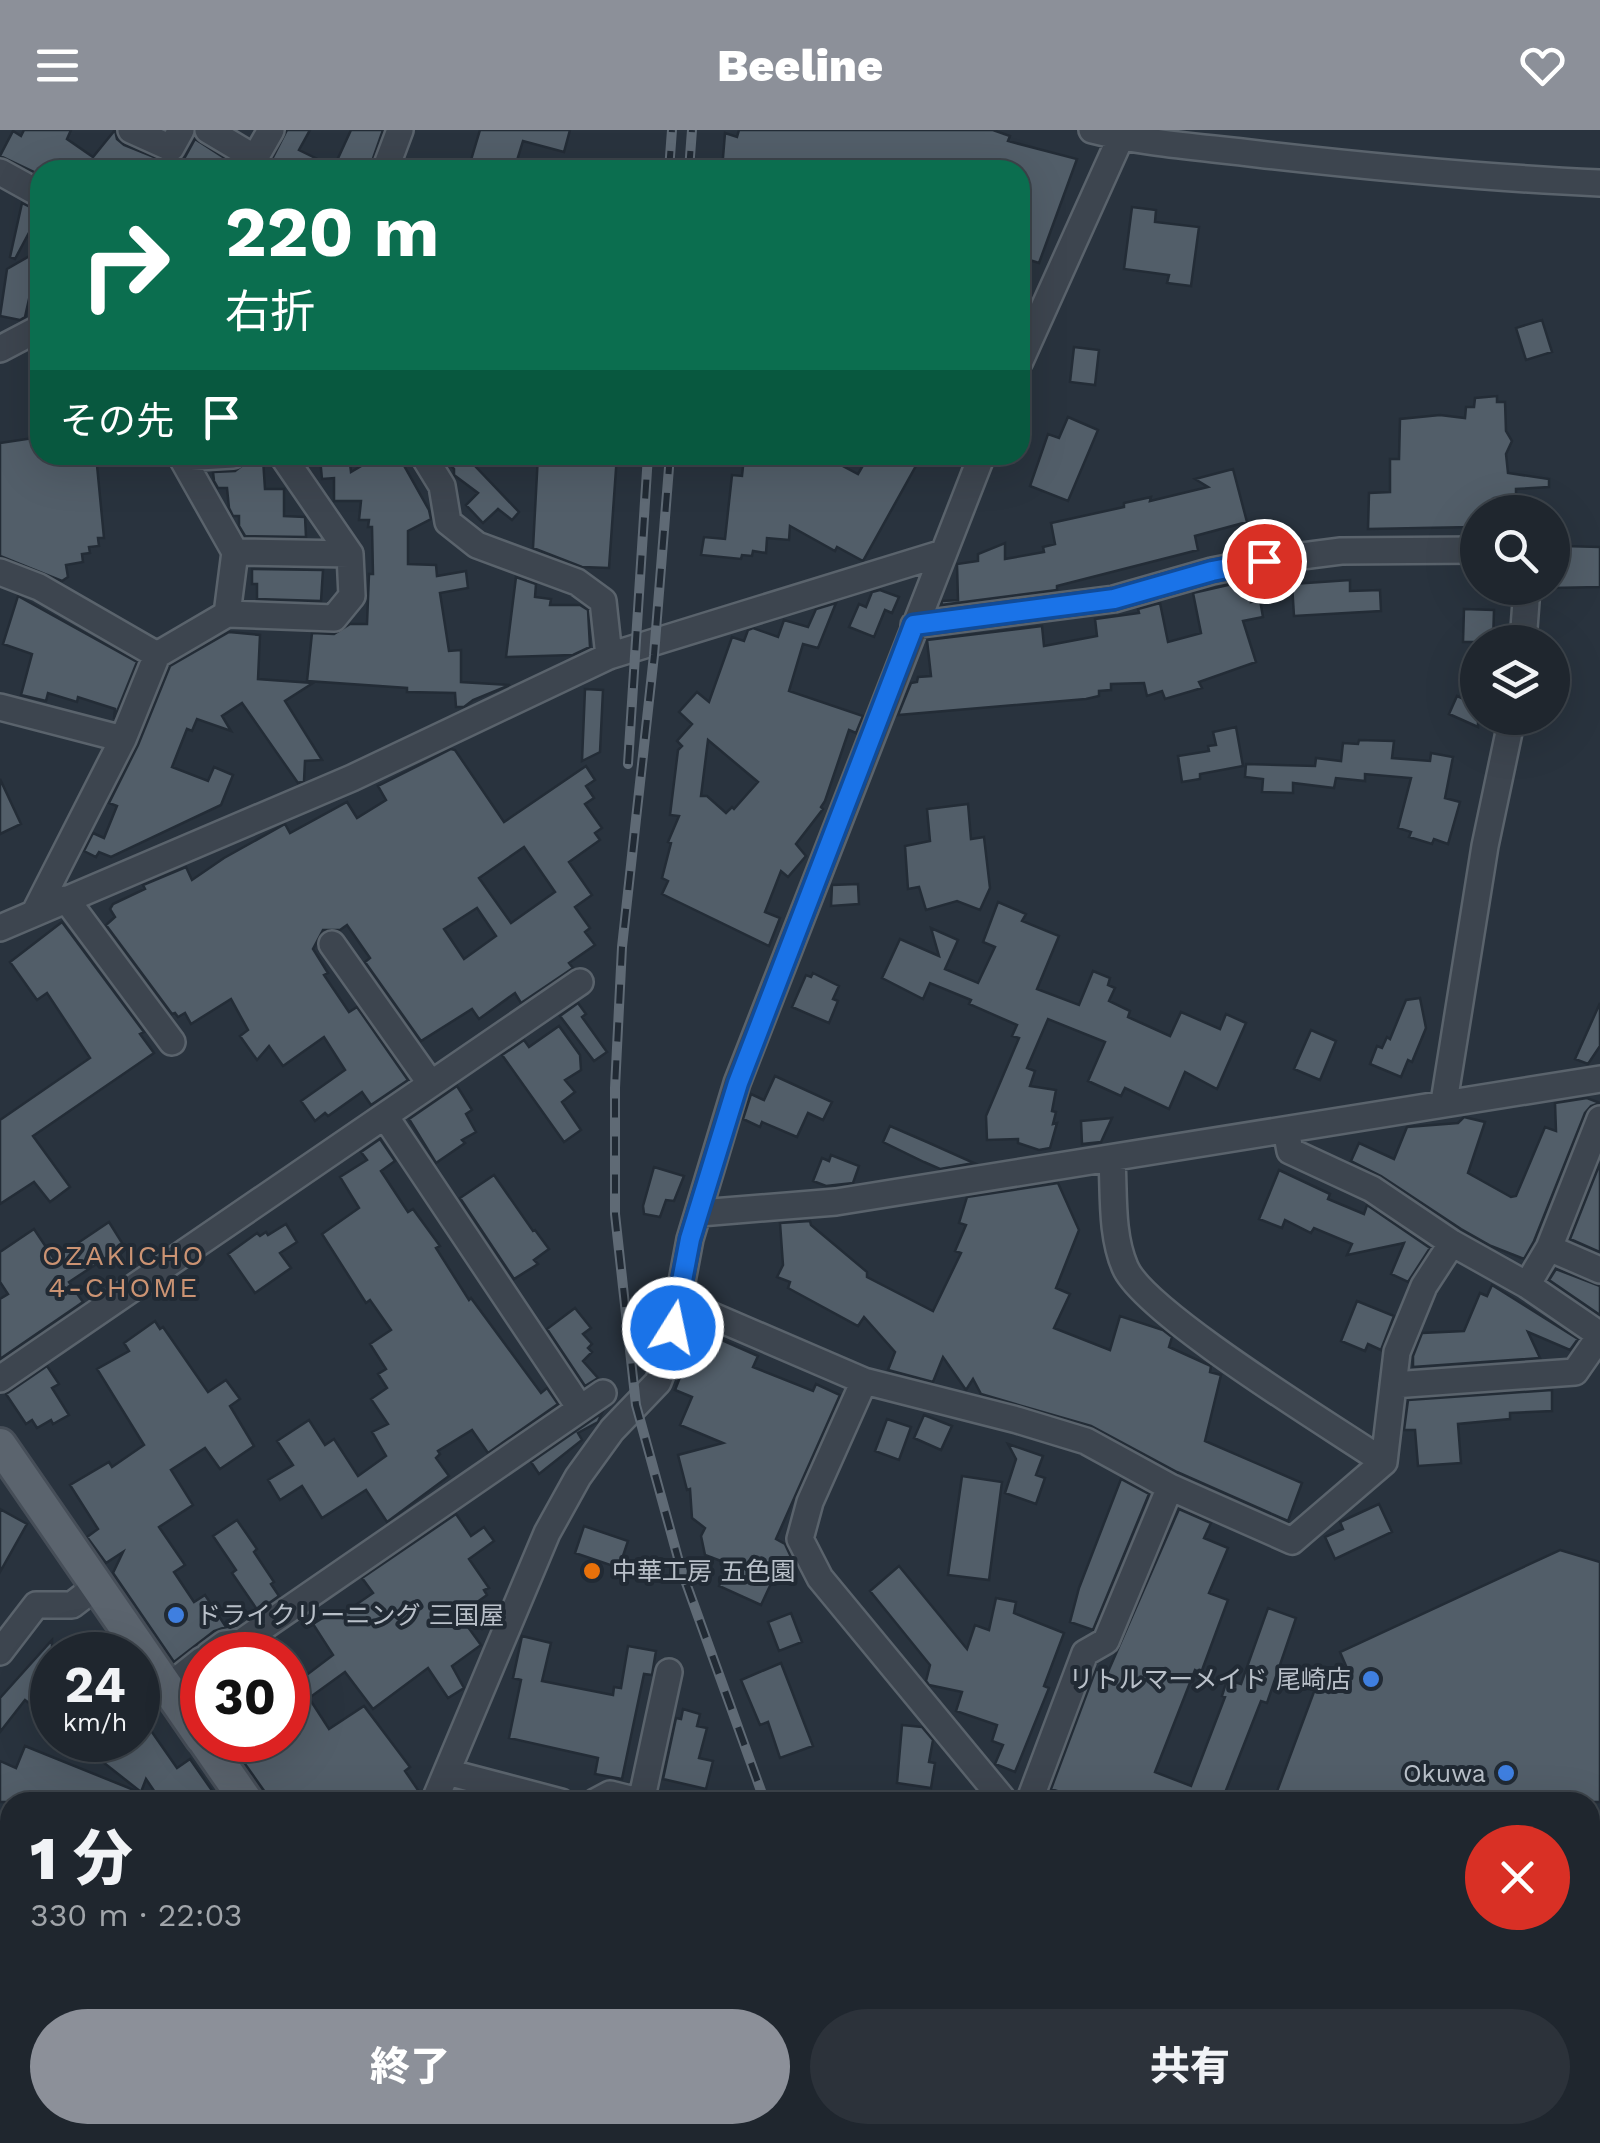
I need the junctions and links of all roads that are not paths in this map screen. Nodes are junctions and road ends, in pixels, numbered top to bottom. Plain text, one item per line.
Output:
1 (131, 130) edge
2 (181, 130) edge
3 (208, 130) edge
4 (271, 130) edge
5 (400, 130) edge
6 (1092, 130) edge
7 (1123, 134) edge
8 (389, 160) edge
9 (0, 172) edge
10 (1600, 184) edge
11 (30, 188) edge
12 (30, 333) edge
13 (1030, 339) edge
14 (0, 349) edge
15 (186, 465) edge
16 (289, 465) edge
17 (430, 465) edge
18 (978, 465) edge
19 (1460, 550) edge
20 (236, 552) junction
21 (350, 554) junction
22 (942, 554) junction
23 (0, 572) edge
24 (228, 614) junction
25 (914, 625) junction
26 (157, 655) junction
27 (610, 656) junction
28 (0, 707) edge
29 (1508, 735) edge
30 (123, 738) junction
31 (66, 899) junction
32 (35, 912) junction
33 (0, 928) edge
34 (332, 944) dead end
35 (580, 982) dead end
36 (172, 1042) dead end
37 (1600, 1079) edge
38 (431, 1084) junction
39 (1444, 1102) junction
40 (384, 1116) junction
41 (1600, 1119) edge
42 (1286, 1130) junction
43 (1112, 1160) junction
44 (700, 1213) junction
45 (1452, 1243) junction
46 (1549, 1248) junction
47 (1600, 1270) edge
48 (1526, 1285) junction
49 (678, 1301) junction
50 (1600, 1335) edge
51 (0, 1379) edge
52 (864, 1380) junction
53 (1393, 1385) junction
54 (603, 1394) dead end
55 (580, 1408) junction
56 (0, 1445) edge
57 (1384, 1462) junction
58 (1170, 1487) junction
59 (98, 1584) junction
60 (254, 1632) edge
61 (0, 1652) edge
62 (669, 1672) dead end
63 (180, 1677) edge
64 (168, 1687) junction
65 (180, 1705) edge
66 (219, 1762) edge
67 (447, 1772) junction
68 (240, 1792) edge
69 (438, 1792) edge
70 (523, 1792) edge
71 (643, 1792) edge
72 (997, 1792) edge
73 (1033, 1792) edge

1 - 2 street
3 - 4 street
5 - 8 street
6 - 7 street
7 - 10 street
7 - 13 street
9 - 11 street
12 - 14 street
15 - 20 street
16 - 21 street
17 - 27 street
18 - 22 street
19 - 25 street
20 - 21 street
20 - 24 street
21 - 24 street
22 - 25 street
22 - 27 street
23 - 26 street
24 - 26 street
25 - 44 street
26 - 30 street
27 - 31 street
28 - 30 street
29 - 39 street
30 - 32 street
31 - 32 street
31 - 36 street
32 - 33 street
34 - 38 street
35 - 38 street
37 - 39 street
38 - 40 street
39 - 42 street
40 - 51 street
40 - 55 street
41 - 46 street
42 - 43 street
42 - 45 street
43 - 44 street
43 - 57 street
44 - 49 street
45 - 48 street
45 - 53 street
46 - 47 street
46 - 48 street
48 - 50 street
49 - 52 street
49 - 67 street
50 - 53 street
52 - 58 street
52 - 72 street
53 - 57 street
54 - 55 street
55 - 60 street
56 - 59 main road
57 - 58 street
58 - 73 street
59 - 61 street
59 - 64 main road
62 - 71 street
63 - 64 street
64 - 65 main road
66 - 68 main road
67 - 69 street
67 - 70 street

